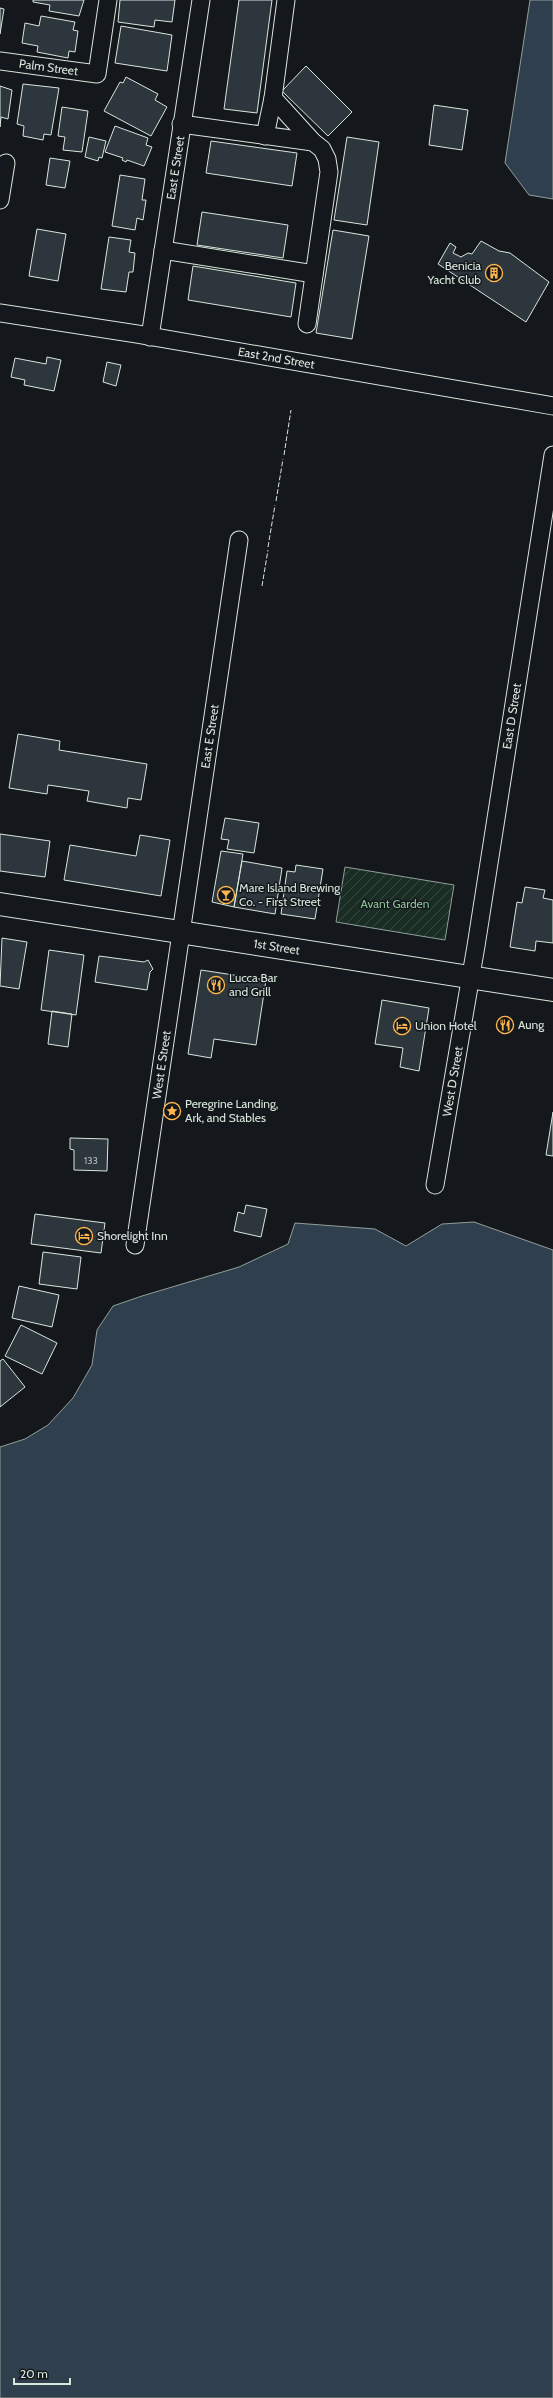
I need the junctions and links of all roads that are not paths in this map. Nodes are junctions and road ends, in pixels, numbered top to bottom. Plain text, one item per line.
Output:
1 (108, 0) edge
2 (201, 0) edge
3 (286, 0) edge
4 (0, 62) edge
5 (272, 98) junction
6 (181, 124) junction
7 (265, 136) junction
8 (313, 142) junction
9 (6, 164) dead end
10 (0, 200) edge
11 (163, 250) junction
12 (314, 274) junction
13 (0, 313) edge
14 (307, 324) dead end
15 (150, 337) junction
16 (553, 406) edge
17 (553, 454) edge
18 (239, 540) dead end
19 (0, 904) edge
20 (180, 932) junction
21 (470, 978) junction
22 (553, 990) edge
23 (436, 1185) dead end
24 (135, 1245) dead end

1 - 4 street, Palm Street
2 - 6 street, East E Street
3 - 5 street
5 - 7 street
5 - 8 street
6 - 7 street
6 - 11 street, East E Street
7 - 8 street
8 - 12 street
9 - 10 street
11 - 12 street
11 - 15 street, East E Street
12 - 14 street
13 - 15 street, East 2nd Street
15 - 16 street, East 2nd Street
17 - 21 street, East D Street
18 - 20 street, East E Street
19 - 20 main road, 1st Street
20 - 21 main road, 1st Street
20 - 24 street, West E Street
21 - 22 main road, 1st Street
21 - 23 street, West D Street

